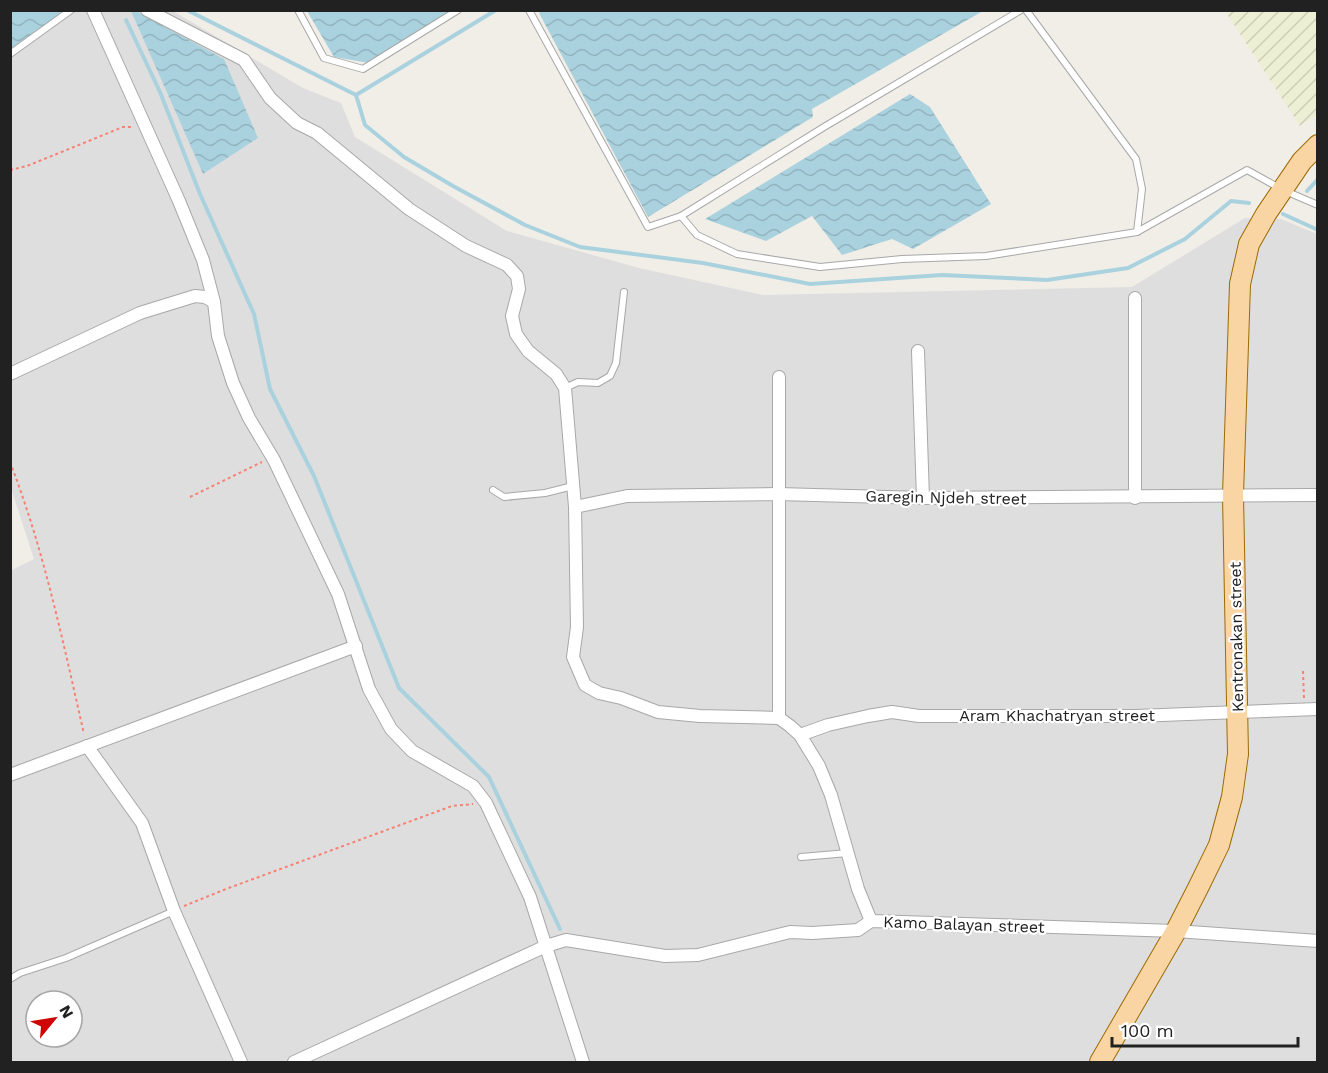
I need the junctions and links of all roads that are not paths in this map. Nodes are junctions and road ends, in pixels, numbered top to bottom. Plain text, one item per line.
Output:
1 (70, 10) edge
2 (93, 10) edge
3 (147, 10) edge
4 (298, 10) edge
5 (458, 10) edge
6 (1020, 10) edge
7 (1026, 10) edge
8 (529, 11) edge
9 (10, 54) edge
10 (1317, 145) edge
11 (1283, 190) junction
12 (1317, 205) edge
13 (681, 216) junction
14 (1137, 232) junction
15 (624, 292) dead end
16 (1135, 298) dead end
17 (214, 302) junction
18 (918, 351) dead end
19 (10, 374) edge
20 (779, 377) dead end
21 (565, 388) junction
22 (573, 486) junction
23 (493, 490) dead end
24 (778, 494) junction
25 (1233, 495) junction
26 (1317, 495) edge
27 (923, 498) junction
28 (1135, 498) junction
29 (575, 507) junction
30 (356, 646) junction
31 (1311, 709) edge
32 (1238, 711) junction
33 (779, 718) junction
34 (800, 735) junction
35 (87, 746) junction
36 (10, 776) edge
37 (848, 853) junction
38 (801, 857) dead end
39 (174, 910) junction
40 (871, 921) junction
41 (1176, 931) junction
42 (1317, 941) edge
43 (546, 946) junction
44 (10, 979) edge
45 (241, 1062) edge
46 (294, 1062) edge
47 (583, 1062) edge
48 (1100, 1062) edge

1 - 9 lane
2 - 17 street
3 - 21 street
4 - 5 lane
6 - 13 lane
7 - 14 lane
8 - 13 lane
10 - 11 main road, Kentronakan street
11 - 12 lane
11 - 14 lane
11 - 25 main road, Kentronakan street
13 - 14 lane
15 - 21 lane
16 - 28 street
17 - 19 street
17 - 30 street
18 - 27 street
20 - 24 street
21 - 22 street
22 - 23 lane
22 - 29 street
24 - 27 street, Garegin Njdeh street
24 - 29 street, Garegin Njdeh street
24 - 33 street
25 - 26 street, Garegin Njdeh street
25 - 28 street, Garegin Njdeh street
25 - 32 main road, Kentronakan street
27 - 28 street, Garegin Njdeh street
29 - 33 street
30 - 35 street
30 - 43 street
31 - 32 street, Aram Khachatryan street
32 - 34 street, Aram Khachatryan street
32 - 41 main road, Kentronakan street
33 - 34 street
34 - 37 street
35 - 36 street
35 - 39 street
37 - 38 lane
37 - 40 street
39 - 44 lane
39 - 45 street
40 - 41 street, Kamo Balayan street
40 - 43 street, Kamo Balayan street
41 - 42 street, Kamo Balayan street
41 - 48 main road, Kentronakan street
43 - 46 street, Kamo Balayan street
43 - 47 street

